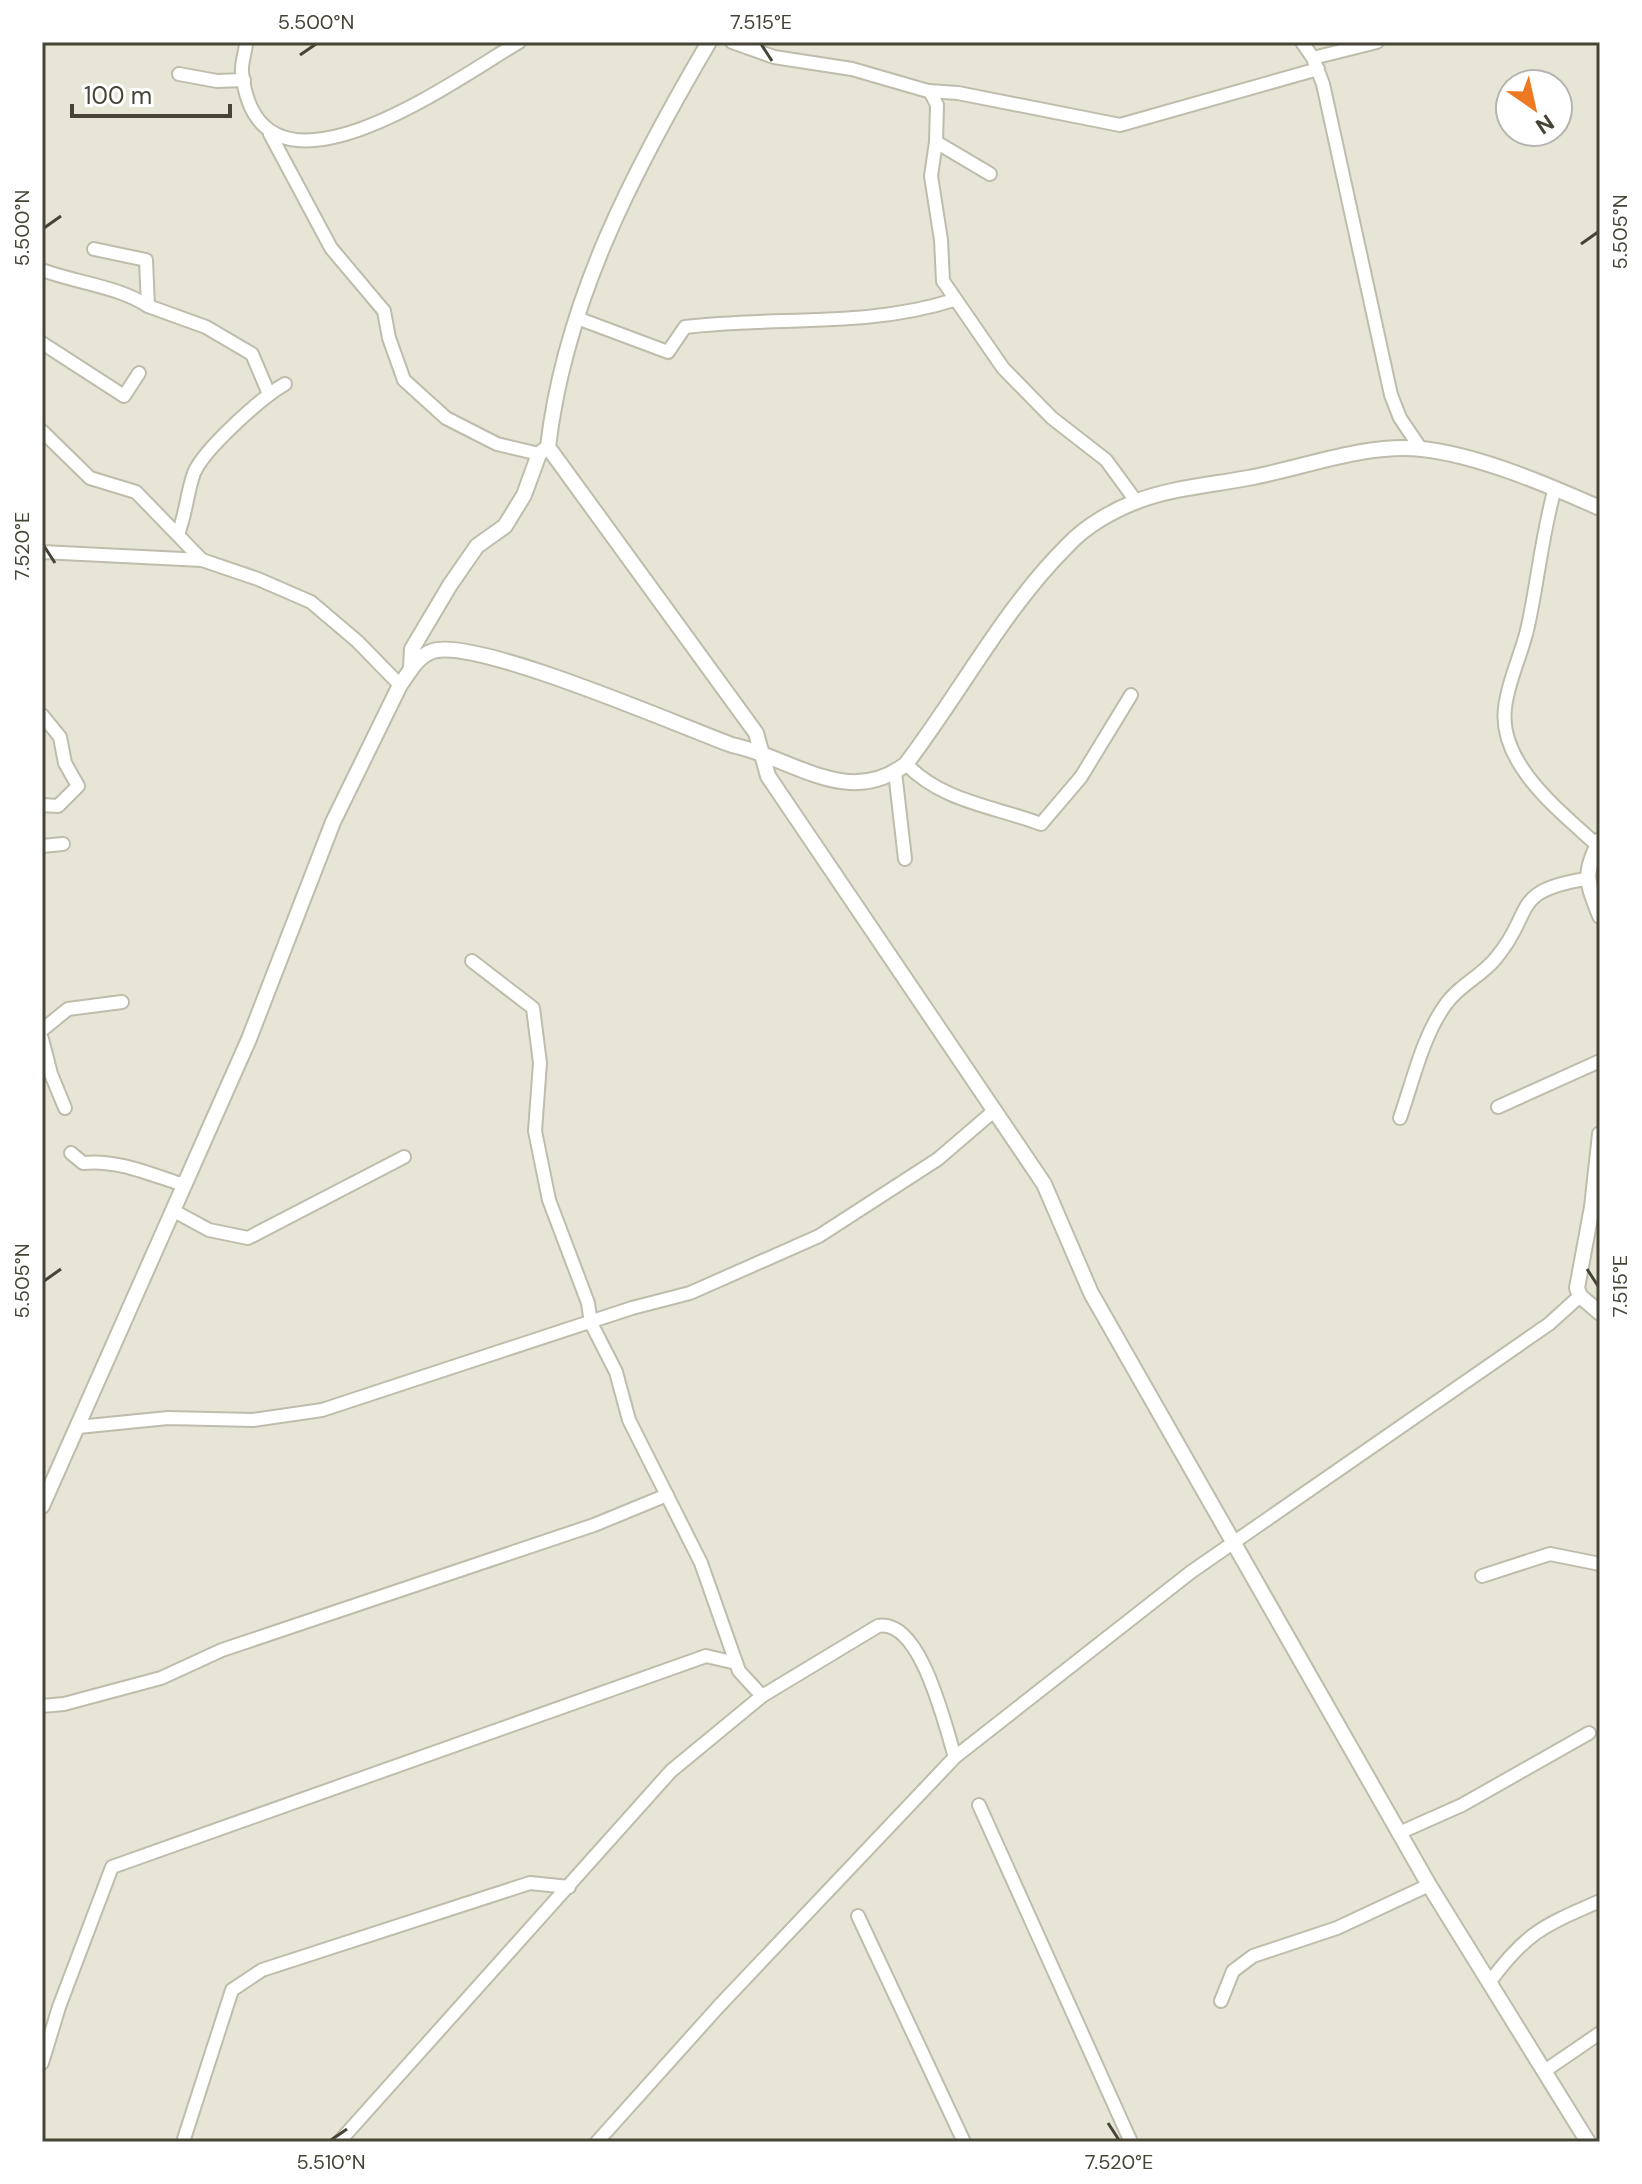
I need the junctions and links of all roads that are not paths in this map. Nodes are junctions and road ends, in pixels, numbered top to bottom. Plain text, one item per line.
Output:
1 (246, 42) edge
2 (519, 42) edge
3 (709, 42) edge
4 (732, 42) edge
5 (1302, 42) edge
6 (1377, 42) edge
7 (1316, 64) junction
8 (179, 74) dead end
9 (244, 80) junction
10 (930, 91) junction
11 (270, 134) junction
12 (936, 142) junction
13 (990, 174) dead end
14 (94, 249) dead end
15 (42, 270) edge
16 (954, 300) junction
17 (148, 306) junction
18 (577, 318) junction
19 (42, 343) edge
20 (139, 373) dead end
21 (285, 384) dead end
22 (269, 394) junction
23 (42, 431) edge
24 (1421, 449) junction
25 (544, 451) junction
26 (1555, 488) junction
27 (1136, 501) junction
28 (1600, 508) edge
29 (178, 534) junction
30 (42, 552) edge
31 (202, 560) junction
32 (411, 667) junction
33 (400, 685) junction
34 (1131, 695) dead end
35 (42, 715) edge
36 (746, 721) junction
37 (732, 745) junction
38 (763, 752) junction
39 (901, 768) junction
40 (42, 805) edge
41 (63, 844) dead end
42 (42, 846) edge
43 (1598, 847) edge
44 (905, 859) dead end
45 (1586, 879) junction
46 (1600, 916) edge
47 (472, 961) dead end
48 (122, 1002) dead end
49 (42, 1030) edge
50 (42, 1039) edge
51 (1600, 1061) edge
52 (46, 1076) edge
53 (1498, 1107) dead end
54 (65, 1108) dead end
55 (995, 1110) junction
56 (1400, 1118) dead end
57 (1600, 1134) edge
58 (71, 1153) dead end
59 (404, 1157) dead end
60 (184, 1185) junction
61 (174, 1211) junction
62 (1580, 1296) junction
63 (1600, 1313) edge
64 (591, 1323) junction
65 (78, 1427) junction
66 (667, 1495) junction
67 (42, 1506) edge
68 (1235, 1540) junction
69 (1600, 1564) edge
70 (1482, 1576) dead end
71 (736, 1663) junction
72 (762, 1696) junction
73 (42, 1706) edge
74 (1589, 1733) dead end
75 (955, 1757) junction
76 (979, 1805) dead end
77 (1399, 1833) junction
78 (1429, 1885) junction
79 (569, 1887) junction
80 (1600, 1901) edge
81 (858, 1916) dead end
82 (1489, 1983) junction
83 (1221, 2001) dead end
84 (1600, 2033) edge
85 (42, 2063) edge
86 (1546, 2070) junction
87 (183, 2142) edge
88 (339, 2142) edge
89 (597, 2142) edge
90 (964, 2142) edge
91 (1131, 2142) edge
92 (1588, 2142) edge

1 - 9 street
2 - 11 street
3 - 18 street
4 - 10 street
5 - 7 street
6 - 7 street
7 - 10 street
7 - 24 street
8 - 9 street
9 - 11 street
10 - 12 street
11 - 25 street
12 - 13 street
12 - 16 street
14 - 17 street
15 - 17 street
16 - 18 street
16 - 27 street
17 - 22 street
18 - 25 street
19 - 20 street
21 - 22 street
22 - 29 street
23 - 29 street
24 - 26 street
24 - 27 street
25 - 32 street
25 - 36 street
26 - 28 street
26 - 43 street
27 - 39 street
29 - 31 street
30 - 31 street
31 - 33 street
32 - 33 street
32 - 37 street
33 - 60 street
34 - 39 street
35 - 40 street
36 - 37 street
36 - 38 street
37 - 38 street
38 - 39 street
38 - 55 street
39 - 44 street
41 - 42 street
43 - 45 street
45 - 46 street
45 - 56 street
47 - 64 street
48 - 49 street
50 - 52 street
51 - 53 street
52 - 54 street
55 - 64 street
55 - 68 street
57 - 62 street
58 - 60 street
59 - 61 street
60 - 61 street
61 - 65 street
62 - 63 street
62 - 68 street
64 - 65 street
64 - 66 street
65 - 67 street
66 - 71 street
66 - 73 street
68 - 75 street
68 - 77 street
69 - 70 street
71 - 72 street
71 - 85 street
72 - 75 street
72 - 79 street
74 - 77 street
75 - 89 street
76 - 91 street
77 - 78 street
78 - 82 street
78 - 83 street
79 - 87 street
79 - 88 street
80 - 82 street
81 - 90 street
82 - 86 street
84 - 86 street
86 - 92 street

